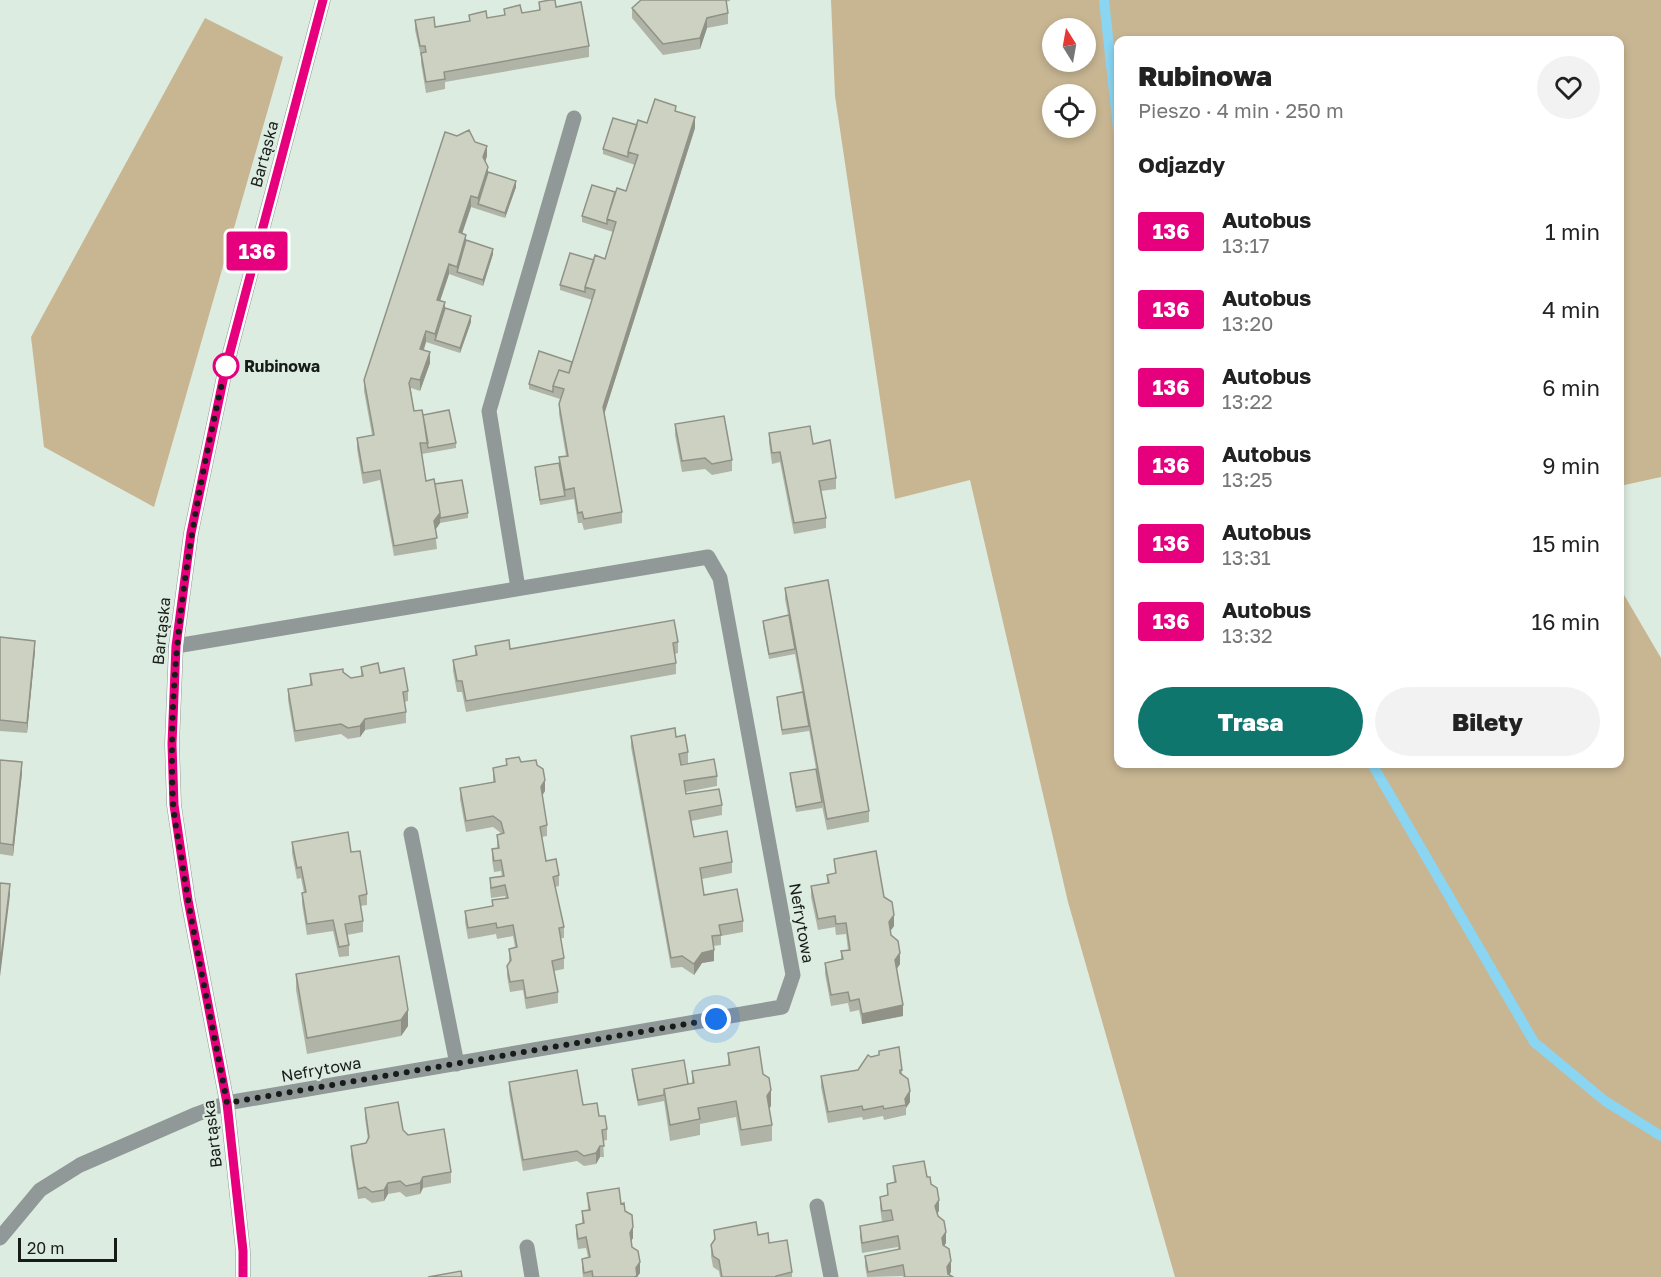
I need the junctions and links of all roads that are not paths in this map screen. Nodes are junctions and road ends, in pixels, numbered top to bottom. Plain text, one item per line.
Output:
1 (323, 0) edge
2 (574, 118) dead end
3 (518, 588) junction
4 (176, 646) junction
5 (411, 834) dead end
6 (457, 1064) junction
7 (227, 1103) junction
8 (817, 1206) dead end
9 (0, 1238) edge
10 (526, 1247) dead end
11 (243, 1277) edge
12 (532, 1277) edge
13 (831, 1277) edge

1 - 4 street, Bartąska
2 - 3 street
3 - 4 street
3 - 6 street, Nefrytowa
4 - 7 street, Bartąska
5 - 6 street
6 - 7 street, Nefrytowa
7 - 9 street, Nefrytowa
7 - 11 street, Bartąska
8 - 13 street
10 - 12 street

